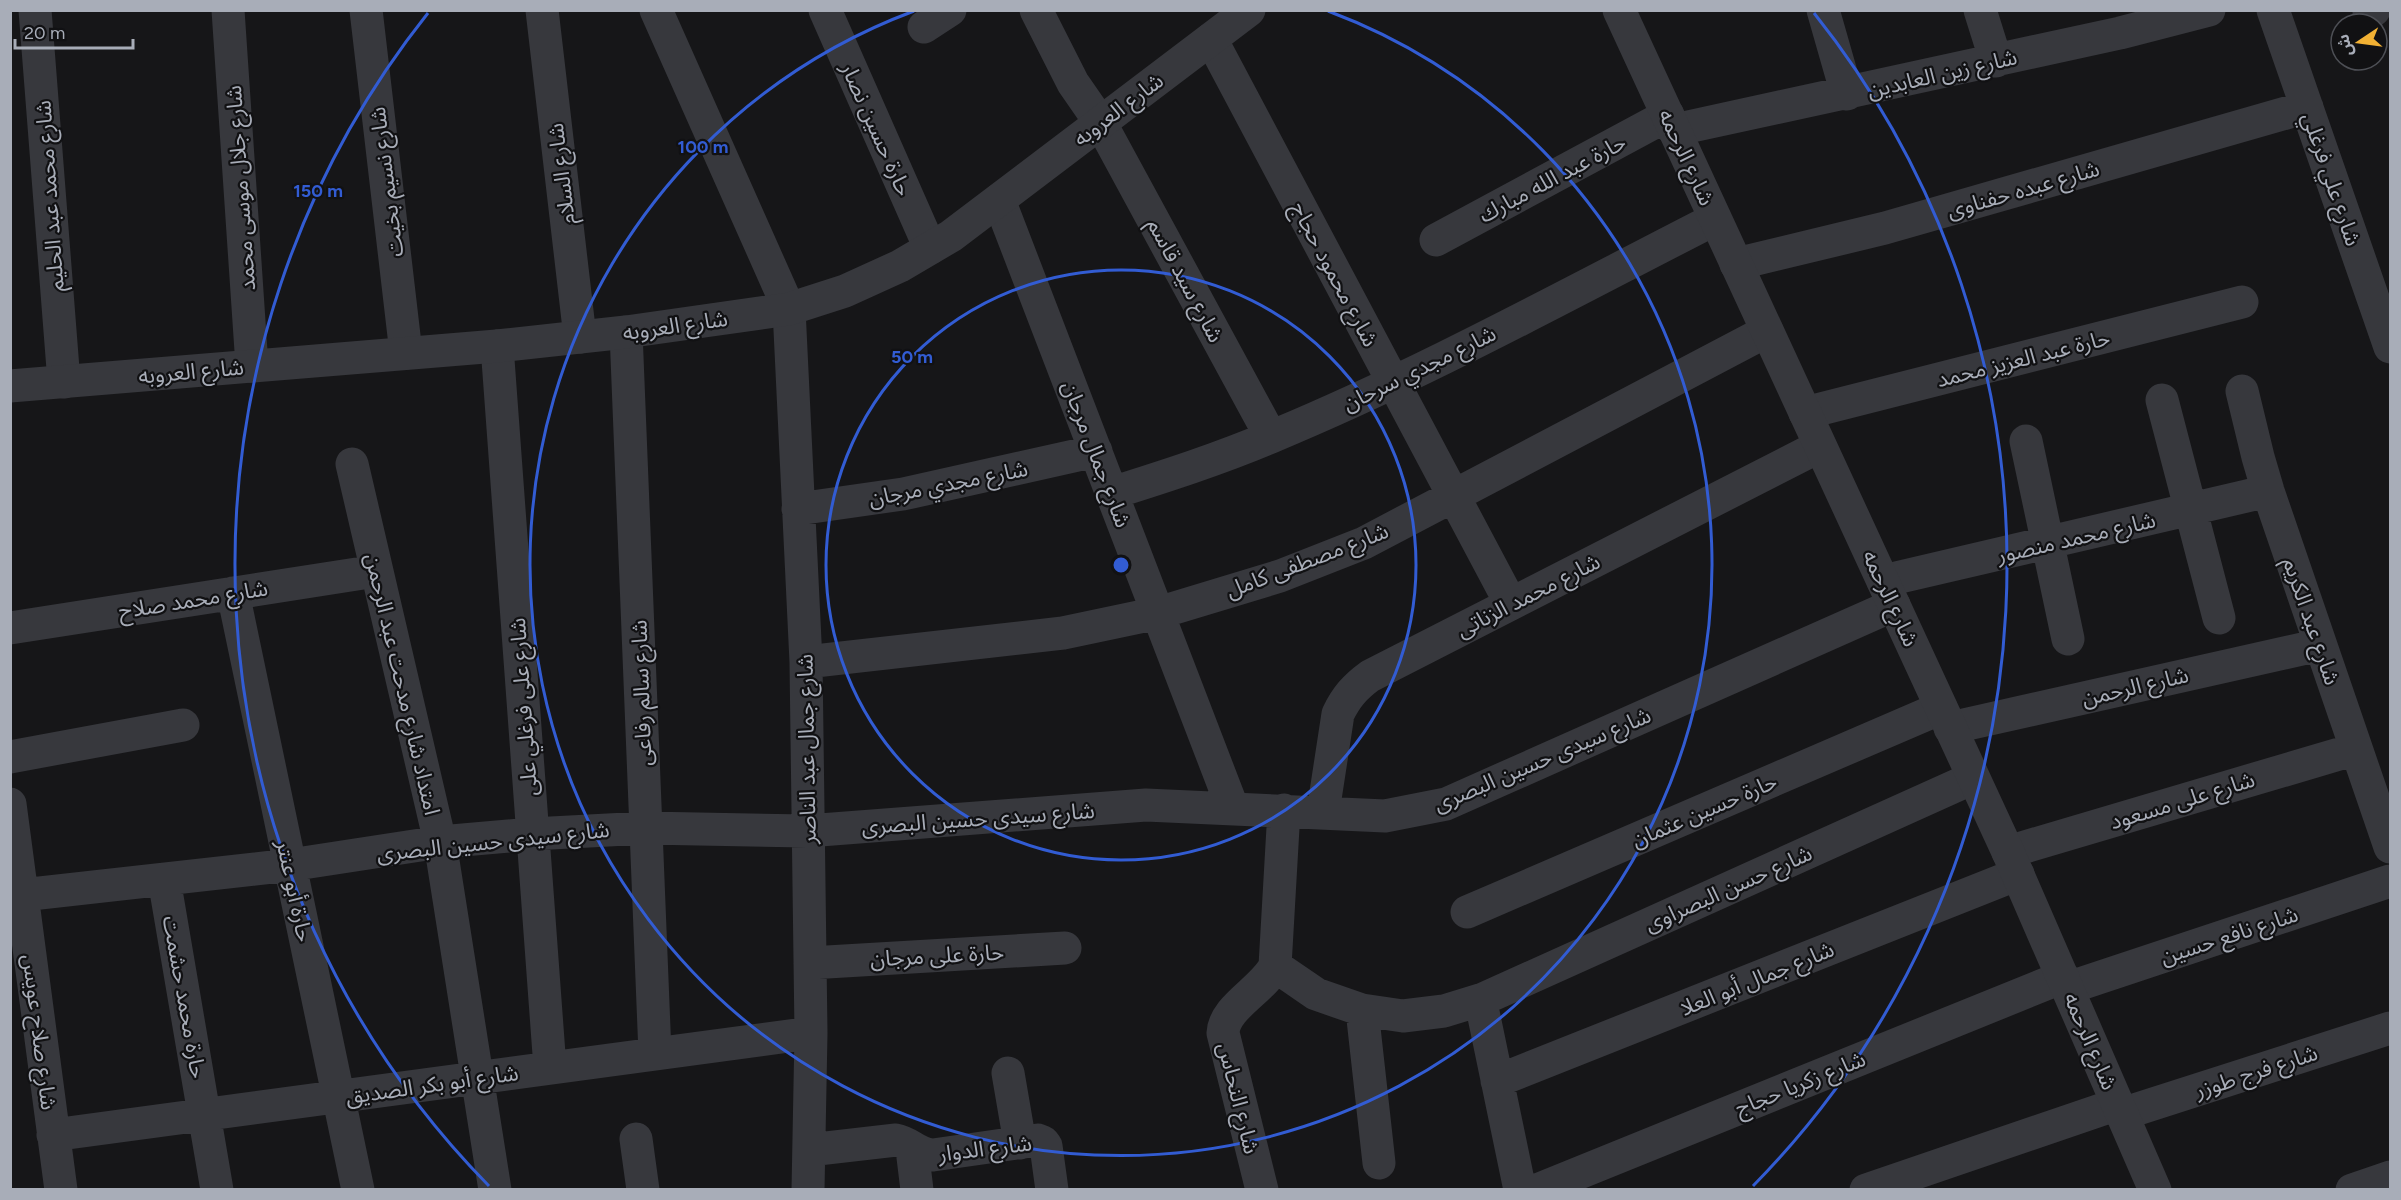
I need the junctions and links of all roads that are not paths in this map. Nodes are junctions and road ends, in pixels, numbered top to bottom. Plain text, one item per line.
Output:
1 (35, 10) edge
2 (228, 10) edge
3 (366, 10) edge
4 (542, 10) edge
5 (656, 10) edge
6 (825, 10) edge
7 (1036, 10) edge
8 (1619, 10) edge
9 (1823, 10) edge
10 (1980, 10) edge
11 (2209, 10) edge
12 (2273, 10) edge
13 (1228, 21) edge
14 (2116, 22) edge
15 (1996, 61) junction
16 (1847, 94) junction
17 (2307, 107) junction
18 (1100, 122) junction
19 (1671, 123) junction
20 (999, 200) junction
21 (1715, 219) junction
22 (1436, 240) dead end
23 (930, 248) junction
24 (1736, 264) junction
25 (2242, 302) dead end
26 (789, 309) junction
27 (1767, 331) junction
28 (626, 332) junction
29 (580, 337) junction
30 (496, 346) junction
31 (2391, 347) edge
32 (406, 353) junction
33 (252, 366) junction
34 (64, 382) junction
35 (1393, 383) junction
36 (10, 386) edge
37 (2242, 391) dead end
38 (2162, 400) dead end
39 (1805, 413) junction
40 (1271, 437) junction
41 (2026, 441) dead end
42 (1820, 446) junction
43 (1096, 451) junction
44 (352, 464) dead end
45 (2268, 491) junction
46 (1112, 493) junction
47 (1453, 496) junction
48 (798, 509) junction
49 (2191, 509) junction
50 (2048, 544) junction
51 (376, 571) junction
52 (233, 593) junction
53 (1888, 593) junction
54 (1511, 604) junction
55 (1158, 613) junction
56 (2219, 618) dead end
57 (10, 628) edge
58 (2068, 639) dead end
59 (2320, 645) junction
60 (806, 662) junction
61 (1946, 718) junction
62 (183, 725) dead end
63 (2356, 749) junction
64 (10, 757) edge
65 (1973, 778) junction
66 (10, 804) edge
67 (1233, 809) junction
68 (1284, 810) junction
69 (1323, 812) junction
70 (646, 828) junction
71 (807, 831) junction
72 (532, 834) junction
73 (440, 842) junction
74 (2391, 847) edge
75 (2013, 863) junction
76 (290, 865) junction
77 (164, 879) junction
78 (2391, 881) edge
79 (22, 895) junction
80 (1467, 912) dead end
81 (1065, 948) dead end
82 (810, 963) junction
83 (1275, 966) junction
84 (2065, 983) junction
85 (23, 992) edge
86 (1483, 999) junction
87 (1362, 1010) junction
88 (2391, 1028) edge
89 (811, 1033) junction
90 (655, 1054) junction
91 (550, 1068) junction
92 (1008, 1073) dead end
93 (479, 1078) junction
94 (1497, 1081) junction
95 (338, 1096) junction
96 (2120, 1109) junction
97 (205, 1115) junction
98 (53, 1135) junction
99 (636, 1139) dead end
100 (1020, 1143) junction
101 (912, 1149) junction
102 (809, 1150) junction
103 (1379, 1163) dead end
104 (2391, 1177) edge
105 (61, 1190) edge
106 (217, 1190) edge
107 (358, 1190) edge
108 (495, 1190) edge
109 (643, 1190) edge
110 (808, 1190) edge
111 (917, 1190) edge
112 (1053, 1190) edge
113 (1262, 1190) edge
114 (1520, 1190) edge
115 (1537, 1190) edge
116 (1866, 1190) edge
117 (2155, 1190) edge
118 (2352, 1190) edge

1 - 34 street, شارع محمد عبد الحليم
2 - 33 street, شارع جلال موسى محمد
3 - 32 street, شارع نسيم بخيت
4 - 29 street, شارع السلام
5 - 26 street
6 - 23 street, حارة حسين نصار
7 - 18 street, شارع سيد قاسم
8 - 19 street, شارع الرحمه
9 - 16 street
10 - 15 street
11 - 14 street, شارع زين العابدين
12 - 17 street, شارع علي فرغلي
13 - 18 street, شارع العروبه
13 - 35 street, شارع محمود حجاج
14 - 15 street, شارع زين العابدين
15 - 16 street, شارع زين العابدين
16 - 19 street, شارع زين العابدين
17 - 24 street, شارع عبده حفناوى
17 - 31 street, شارع علي فرغلي
18 - 20 street, شارع العروبه
18 - 40 street, شارع سيد قاسم
19 - 21 street, شارع الرحمه
19 - 22 street, حارة عبد الله مبارك
20 - 23 street, شارع العروبه
20 - 43 street, شارع جمال مرجان
21 - 24 street, شارع الرحمه
21 - 35 street, شارع مجدي سرحان
23 - 26 street, شارع العروبه
24 - 27 street, شارع الرحمه
25 - 39 street, حارة عبد العزيز محمد
26 - 28 street, شارع العروبه
26 - 48 street, شارع جمال عبد الناصر
27 - 39 street, شارع الرحمه
27 - 47 street, شارع مصطفى كامل
28 - 29 street, شارع العروبه
28 - 70 street, شارع سالم رفاعى
29 - 30 street, شارع العروبه
30 - 32 street, شارع العروبه
30 - 72 street, شارع على فرغلي على
32 - 33 street, شارع العروبه
33 - 34 street, شارع العروبه
34 - 36 street, شارع العروبه
35 - 40 street, شارع مجدي سرحان
35 - 47 street, شارع محمود حجاج
37 - 45 street, شارع عبد الكريم
38 - 49 street
39 - 42 street, شارع الرحمه
40 - 46 street, شارع مجدي سرحان
41 - 50 street
42 - 53 street, شارع الرحمه
42 - 54 street, شارع محمد الزناتى
43 - 46 street, شارع جمال مرجان
43 - 48 street, شارع مجدي مرجان
44 - 51 street, امتداد شارع مدحت عبد الرحمن
45 - 49 street, شارع محمد منصور
45 - 59 street, شارع عبد الكريم
46 - 55 street, شارع جمال مرجان
47 - 54 street, شارع محمود حجاج
47 - 55 street, شارع مصطفى كامل
48 - 60 street, شارع جمال عبد الناصر
49 - 50 street, شارع محمد منصور
49 - 56 street
50 - 53 street, شارع محمد منصور
50 - 58 street
51 - 52 street, شارع محمد صلاح
51 - 73 street, امتداد شارع مدحت عبد الرحمن
52 - 57 street, شارع محمد صلاح
52 - 76 street, حارة أبو عنتر
53 - 61 street, شارع الرحمه
53 - 69 street, شارع سيدى حسين البصرى
54 - 69 street, شارع محمد الزناتى
55 - 60 street, شارع مصطفى كامل
55 - 67 street, شارع جمال مرجان
59 - 61 street, شارع الرحمن
59 - 63 street, شارع عبد الكريم
60 - 71 street, شارع جمال عبد الناصر
61 - 65 street, شارع الرحمه
61 - 80 street, حارة حسين عثمان
62 - 64 street
63 - 74 street, شارع عبد الكريم
63 - 75 street, شارع على مسعود
65 - 75 street, شارع الرحمه
65 - 86 street, شارع حسن البصراوى
66 - 79 street, شارع صلاح عويس
67 - 68 street, شارع سيدى حسين البصرى
67 - 71 street, شارع سيدى حسين البصرى
68 - 69 street, شارع سيدى حسين البصرى
68 - 83 street
70 - 71 street, شارع سيدى حسين البصرى
70 - 72 street, شارع سيدى حسين البصرى
70 - 90 street, شارع سالم رفاعى
71 - 82 street, شارع جمال عبد الناصر
72 - 73 street, شارع سيدى حسين البصرى
72 - 91 street, شارع على فرغلي على
73 - 76 street, شارع سيدى حسين البصرى
73 - 93 street, امتداد شارع مدحت عبد الرحمن
75 - 84 street, شارع الرحمه
75 - 94 street, شارع جمال أبو العلا
76 - 77 street, شارع سيدى حسين البصرى
76 - 95 street, حارة أبو عنتر
77 - 79 street, شارع سيدى حسين البصرى
77 - 97 street, حارة محمد حشمت
78 - 84 street, شارع نافع حسين
79 - 85 street, شارع صلاح عويس
81 - 82 street, حارة على مرجان
82 - 89 street, شارع جمال عبد الناصر
83 - 87 street, شارع حسن البصراوى
83 - 113 street, شارع النحاس
84 - 96 street, شارع الرحمه
84 - 115 street, شارع زكريا حجاج
85 - 98 street, شارع صلاح عويس
86 - 87 street, شارع حسن البصراوى
86 - 94 street
87 - 103 street
88 - 96 street, شارع فرج طوزر
89 - 90 street, شارع أبو بكر الصديق
89 - 102 street, شارع جمال عبد الناصر
90 - 91 street, شارع أبو بكر الصديق
91 - 93 street, شارع أبو بكر الصديق
92 - 100 street
93 - 95 street, شارع أبو بكر الصديق
93 - 108 street, امتداد شارع مدحت عبد الرحمن
94 - 114 street
95 - 97 street, شارع أبو بكر الصديق
95 - 107 street, حارة أبو عنتر
96 - 116 street, شارع فرج طوزر
96 - 117 street, شارع الرحمه
97 - 98 street, شارع أبو بكر الصديق
97 - 106 street, حارة محمد حشمت
98 - 105 street, شارع صلاح عويس
99 - 109 street
100 - 101 street, شارع الدوار
100 - 112 street, شارع الدوار
101 - 102 street, شارع الدوار
101 - 111 street
102 - 110 street, شارع جمال عبد الناصر
104 - 118 street

